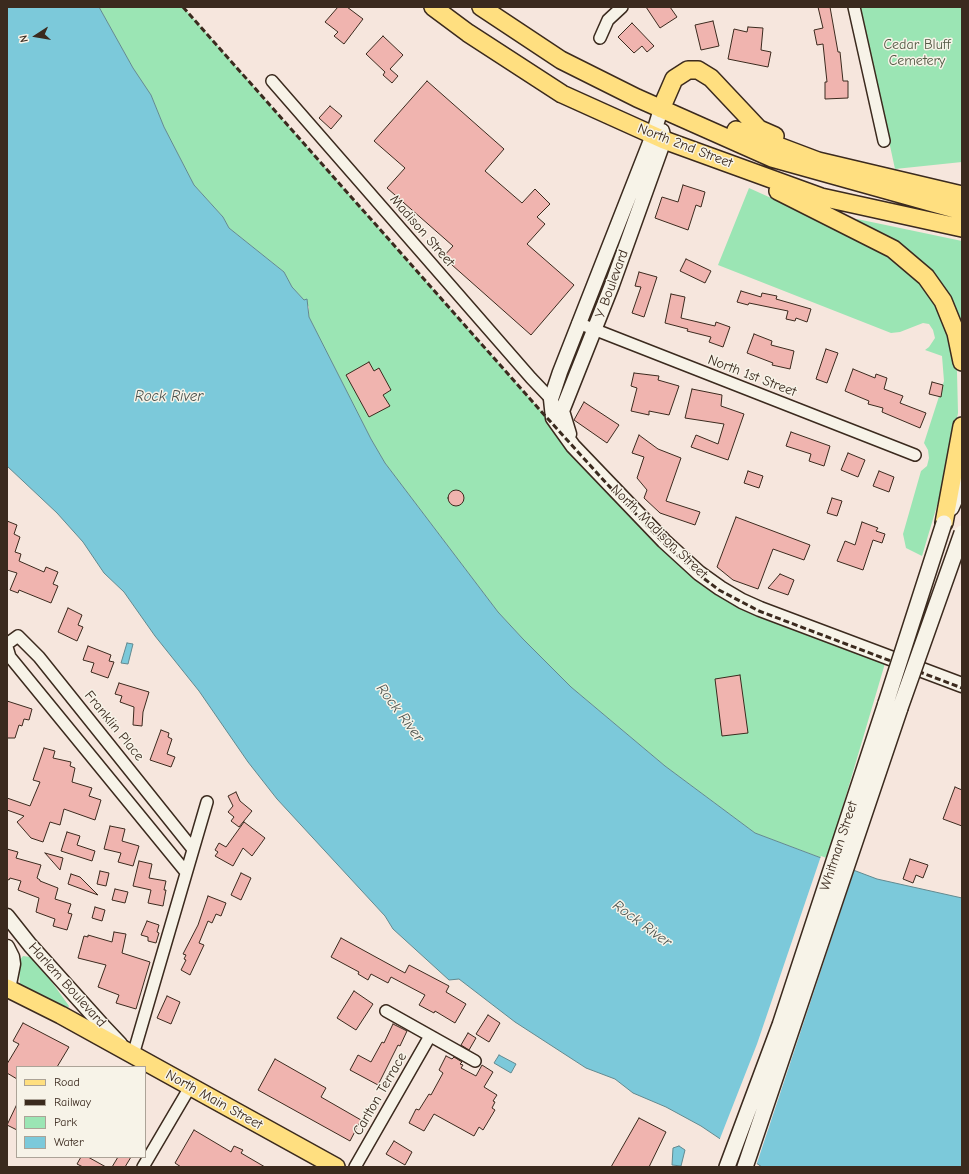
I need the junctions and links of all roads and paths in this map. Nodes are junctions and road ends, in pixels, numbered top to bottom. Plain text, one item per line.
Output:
1 (433, 7) edge
2 (481, 7) edge
3 (622, 7) edge
4 (854, 7) edge
5 (600, 38) dead end
6 (272, 81) dead end
7 (659, 126) junction
8 (884, 141) dead end
9 (691, 150) junction
10 (848, 167) junction
11 (962, 196) edge
12 (962, 211) edge
13 (962, 228) edge
14 (578, 323) junction
15 (595, 330) junction
16 (962, 362) edge
17 (551, 398) junction
18 (962, 426) edge
19 (573, 446) junction
20 (915, 455) dead end
21 (962, 483) edge
22 (944, 523) junction
23 (962, 533) edge
24 (7, 645) edge
25 (962, 686) edge
26 (206, 802) dead end
27 (192, 848) junction
28 (186, 871) junction
29 (7, 916) edge
30 (30, 945) junction
31 (10, 952) edge
32 (7, 990) edge
33 (386, 1010) dead end
34 (430, 1036) junction
35 (131, 1054) junction
36 (475, 1060) dead end
37 (190, 1087) junction
38 (144, 1167) edge
39 (336, 1167) edge
40 (355, 1167) edge
41 (727, 1167) edge
42 (745, 1167) edge

1 - 7 main road, North 2nd Street
2 - 7 main road, North 2nd Street
3 - 5 street
4 - 8 street
6 - 17 street, Madison Street
7 - 9 main road, North 2nd Street
7 - 10 main road
7 - 10 main road
7 - 12 main road, North 2nd Street
7 - 14 street, Y Boulevard
7 - 15 street, Y Boulevard
9 - 13 main road, North 2nd Street
9 - 16 main road
10 - 11 main road
14 - 15 street, North 1st Street
14 - 17 street, Y Boulevard
15 - 19 street, Y Boulevard
15 - 20 street, North 1st Street
17 - 19 street, North Madison Street
18 - 22 main road
19 - 25 street, North Madison Street
21 - 22 main road, Whitman Street
22 - 41 main road, Whitman Street, bridge
23 - 42 main road, Whitman Street, bridge
24 - 27 street, Franklin Place
24 - 28 street, Franklin Place
26 - 27 street
27 - 28 street
28 - 35 street
29 - 30 street, Harlem Boulevard
30 - 31 street
30 - 35 street, Harlem Boulevard
31 - 32 street, Harlem Boulevard
32 - 35 main road, North Main Street
33 - 34 street
34 - 36 street
34 - 40 street, Carlton Terrace
35 - 37 main road, North Main Street
37 - 38 street
37 - 39 main road, North Main Street

